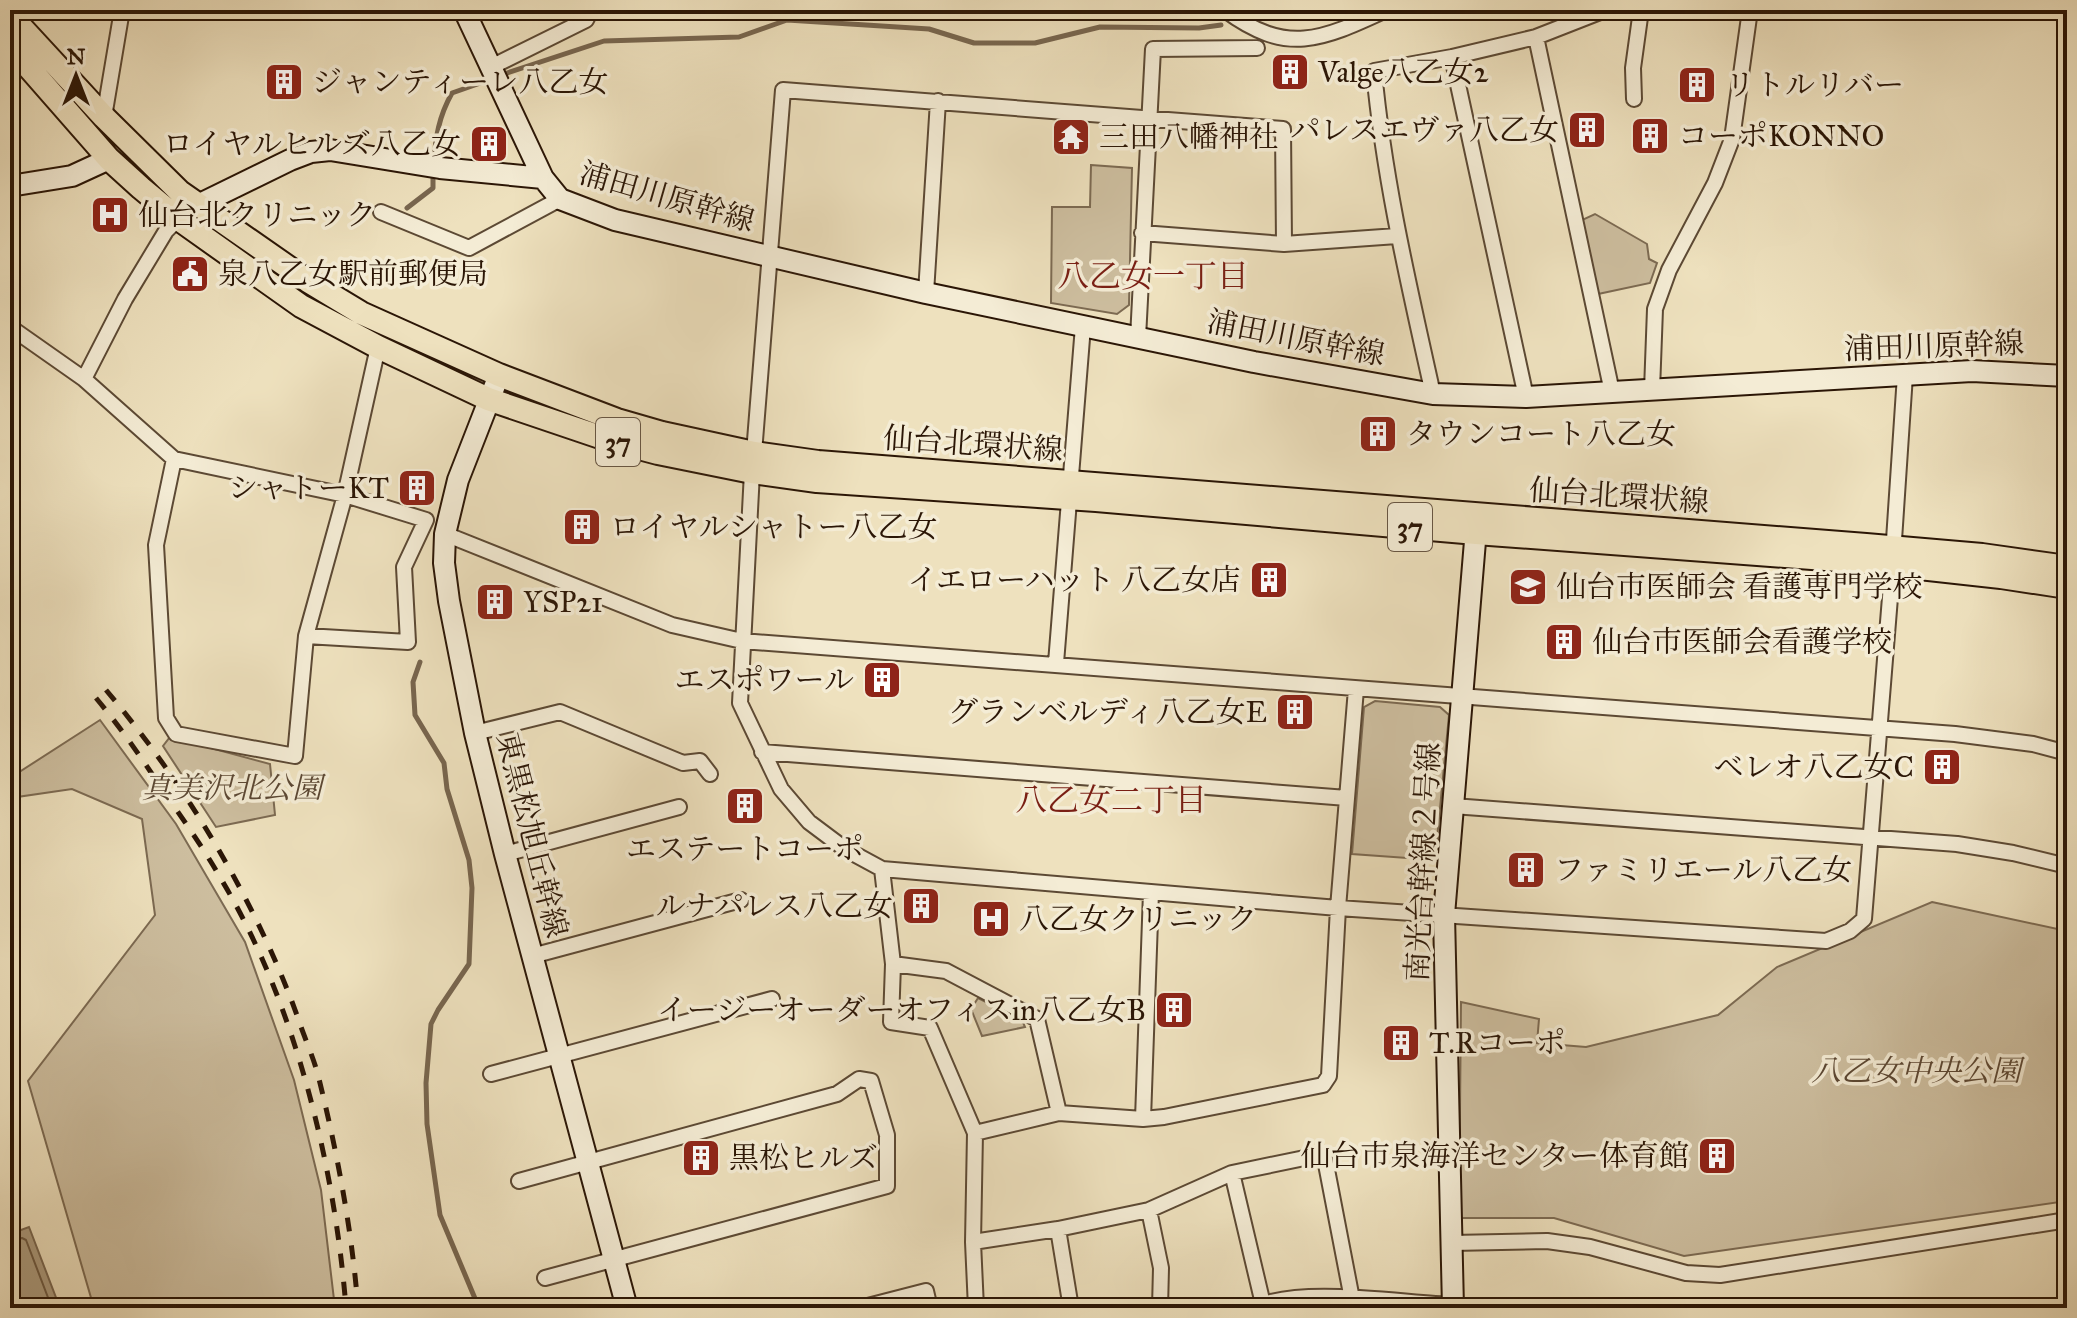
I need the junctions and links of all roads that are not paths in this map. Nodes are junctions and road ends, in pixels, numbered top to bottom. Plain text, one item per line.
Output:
1 (27, 10) edge
2 (122, 10) edge
3 (464, 10) edge
4 (591, 10) edge
5 (1225, 10) edge
6 (1386, 10) edge
7 (1605, 10) edge
8 (1641, 10) edge
9 (1750, 10) edge
10 (10, 15) edge
11 (1536, 37) junction
12 (10, 46) edge
13 (1257, 48) dead end
14 (1452, 57) junction
15 (496, 77) junction
16 (1634, 99) dead end
17 (938, 101) junction
18 (104, 117) junction
19 (1148, 118) junction
20 (109, 159) junction
21 (543, 178) junction
22 (10, 186) edge
23 (560, 199) junction
24 (198, 205) junction
25 (381, 212) dead end
26 (177, 218) junction
27 (1142, 233) junction
28 (1397, 236) junction
29 (1284, 244) junction
30 (769, 257) junction
31 (926, 293) junction
32 (1083, 326) junction
33 (10, 327) edge
34 (1138, 338) junction
35 (378, 347) junction
36 (499, 375) junction
37 (1905, 375) junction
38 (2067, 376) edge
39 (84, 379) junction
40 (1652, 390) junction
41 (1612, 392) junction
42 (1433, 394) junction
43 (1526, 397) junction
44 (488, 399) junction
45 (174, 459) junction
46 (753, 462) junction
47 (1070, 490) junction
48 (345, 495) junction
49 (1476, 524) junction
50 (445, 534) junction
51 (1893, 556) junction
52 (2067, 567) edge
53 (2067, 587) edge
54 (306, 636) junction
55 (742, 641) junction
56 (1056, 663) junction
57 (1356, 689) junction
58 (1462, 696) junction
59 (1878, 729) junction
60 (475, 733) junction
61 (762, 752) junction
62 (2067, 753) edge
63 (710, 774) dead end
64 (1347, 798) junction
65 (1453, 806) junction
66 (679, 807) dead end
67 (1870, 839) junction
68 (505, 854) junction
69 (2067, 866) edge
70 (882, 869) junction
71 (1151, 892) junction
72 (741, 900) dead end
73 (1338, 908) junction
74 (1444, 915) junction
75 (532, 956) junction
76 (893, 964) junction
77 (772, 999) dead end
78 (559, 1056) junction
79 (491, 1074) dead end
80 (1059, 1113) junction
81 (1143, 1119) junction
82 (975, 1133) junction
83 (586, 1163) junction
84 (1232, 1173) junction
85 (519, 1181) dead end
86 (1149, 1210) junction
87 (2067, 1220) edge
88 (1058, 1229) junction
89 (973, 1242) junction
90 (1452, 1243) junction
91 (614, 1259) junction
92 (545, 1278) dead end
93 (1352, 1299) junction
94 (1258, 1306) edge
95 (1453, 1307) edge
96 (627, 1308) edge
97 (860, 1308) edge
98 (930, 1308) edge
99 (976, 1308) edge
100 (1071, 1308) edge
101 (1160, 1308) edge

1 - 10 street
2 - 18 street
3 - 15 street, 浦田川原幹線
4 - 15 street
5 - 6 street
7 - 11 street
8 - 16 street
9 - 40 street
10 - 18 main road, 仙台北環状線 / 37
11 - 14 street
11 - 41 street
12 - 20 main road, 仙台北環状線 / 37
13 - 19 street
14 - 28 street
14 - 43 street
15 - 21 street, 浦田川原幹線
17 - 19 street
17 - 30 street
17 - 31 street
18 - 24 main road, 仙台北環状線 / 37
19 - 27 street
19 - 29 street
20 - 22 street
20 - 26 main road, 仙台北環状線 / 37
21 - 23 street, 浦田川原幹線
21 - 24 street
23 - 25 street
23 - 30 street, 浦田川原幹線
24 - 26 street
24 - 36 main road, 仙台北環状線 / 37
26 - 35 main road, 仙台北環状線 / 37
26 - 39 street
27 - 29 street
27 - 34 street
28 - 29 street
28 - 42 street
30 - 31 street, 浦田川原幹線
30 - 46 street
31 - 32 street, 浦田川原幹線
32 - 34 street, 浦田川原幹線
32 - 47 street
33 - 39 street
34 - 42 street, 浦田川原幹線
35 - 44 main road, 仙台北環状線 / 37
35 - 48 street
36 - 44 street, 東黒松旭丘幹線
36 - 46 main road, 仙台北環状線 / 37
37 - 38 street, 浦田川原幹線
37 - 40 street, 浦田川原幹線
37 - 51 street
39 - 45 street
40 - 41 street, 浦田川原幹線
41 - 43 street, 浦田川原幹線
42 - 43 street, 浦田川原幹線
44 - 46 main road, 仙台北環状線 / 37
44 - 50 street, 東黒松旭丘幹線
45 - 48 street
45 - 54 street
46 - 47 main road, 仙台北環状線 / 37
46 - 55 street
47 - 49 main road, 仙台北環状線 / 37
47 - 56 street
48 - 54 street
48 - 54 street
49 - 51 main road, 仙台北環状線 / 37
49 - 58 street, 南光台幹線２号線
50 - 55 street
50 - 60 street, 東黒松旭丘幹線
51 - 52 main road, 仙台北環状線 / 37
51 - 53 main road, 仙台北環状線 / 37
51 - 59 street
55 - 56 street
55 - 61 street
56 - 57 street
57 - 58 street
57 - 64 street
58 - 59 street
58 - 65 street, 南光台幹線２号線
59 - 62 street
59 - 67 street
60 - 63 street
60 - 68 street, 東黒松旭丘幹線
61 - 64 street
61 - 70 street
64 - 73 street
65 - 67 street
65 - 74 street, 南光台幹線２号線
66 - 68 street
67 - 69 street
67 - 74 street
68 - 75 street, 東黒松旭丘幹線
70 - 71 street
70 - 76 street
71 - 73 street
71 - 81 street
72 - 75 street
73 - 74 street
73 - 81 street
74 - 90 street, 南光台幹線２号線
75 - 78 street, 東黒松旭丘幹線
76 - 80 street
76 - 82 street
77 - 78 street
78 - 79 street
78 - 83 street, 東黒松旭丘幹線
80 - 81 street
80 - 82 street
82 - 89 street
83 - 85 street
83 - 91 street, 東黒松旭丘幹線
83 - 91 street
84 - 86 street
84 - 93 street
84 - 94 street
86 - 88 street
86 - 101 street
87 - 90 street
88 - 89 street
88 - 100 street
89 - 99 street
90 - 95 street, 南光台幹線２号線
91 - 92 street
91 - 96 street, 東黒松旭丘幹線
93 - 94 street
93 - 95 street
97 - 98 street

